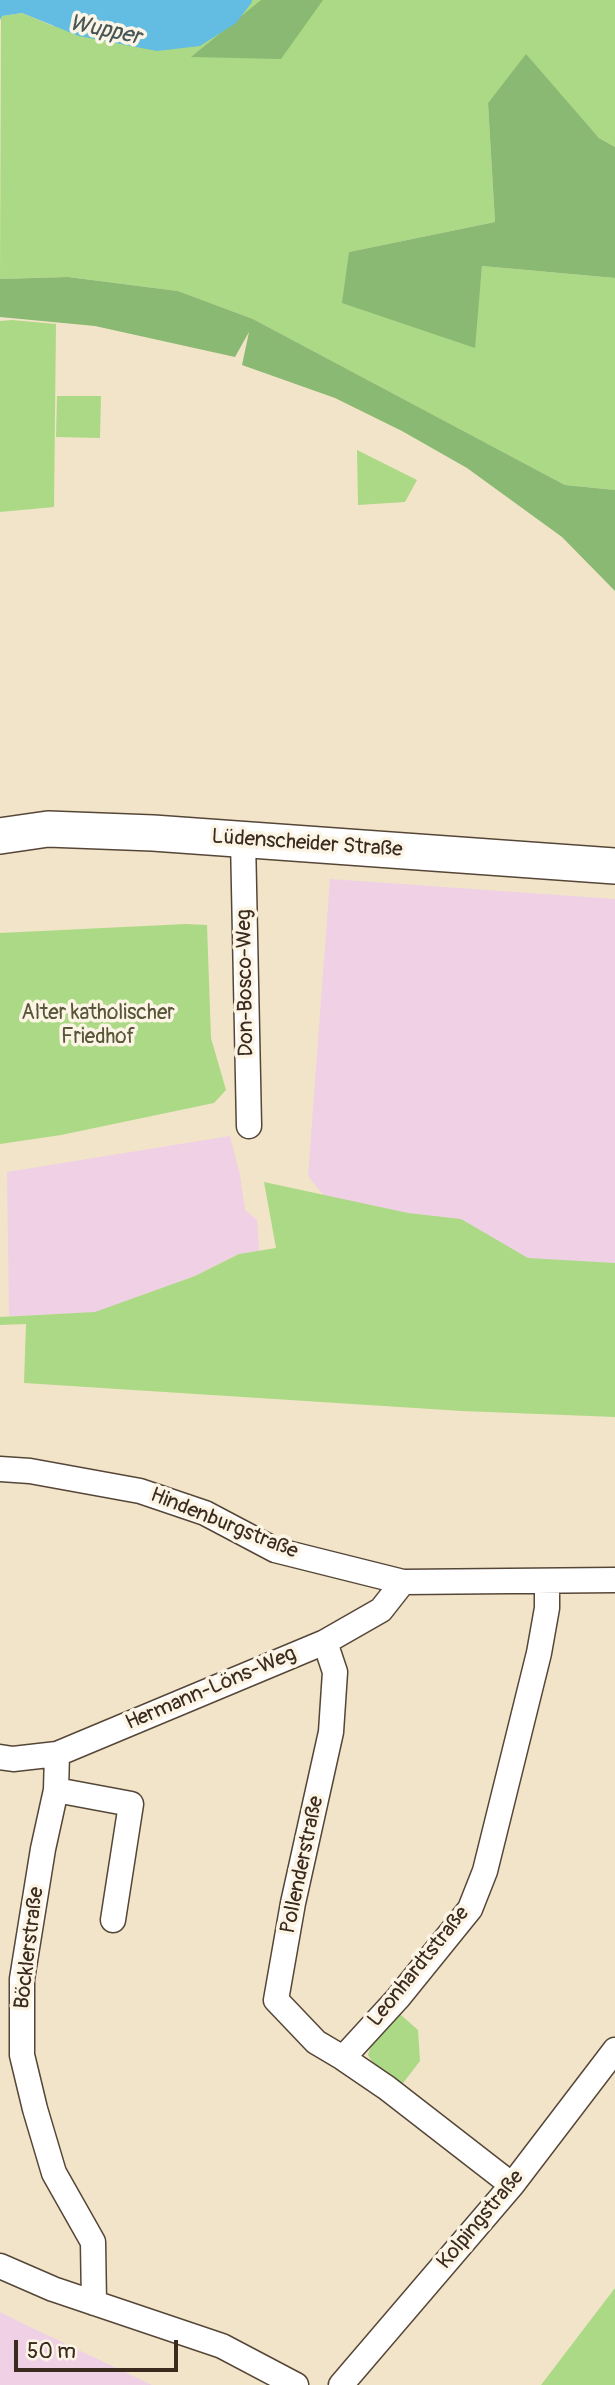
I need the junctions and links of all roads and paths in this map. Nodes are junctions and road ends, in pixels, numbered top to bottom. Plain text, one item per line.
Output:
1 (0, 836) edge
2 (243, 839) junction
3 (615, 866) edge
4 (248, 1126) dead end
5 (0, 1469) edge
6 (615, 1580) edge
7 (547, 1581) junction
8 (403, 1582) junction
9 (325, 1642) junction
10 (57, 1754) junction
11 (0, 1757) edge
12 (56, 1790) junction
13 (113, 1920) dead end
14 (615, 2050) edge
15 (343, 2059) junction
16 (512, 2185) junction
17 (0, 2266) edge
18 (94, 2303) junction
19 (296, 2385) edge
20 (341, 2385) edge

1 - 2 main road, Lüdenscheider Straße
2 - 3 main road, Lüdenscheider Straße
2 - 4 street, Don-Bosco-Weg
5 - 8 street, Hindenburgstraße
6 - 7 street, Hindenburgstraße
7 - 8 street, Hindenburgstraße
7 - 15 street, Leonhardtstraße
8 - 9 street, Hermann-Löns-Weg
9 - 10 street, Hermann-Löns-Weg
9 - 15 street, Pollenderstraße
10 - 11 street, Hermann-Löns-Weg
10 - 12 street, Böcklerstraße
12 - 13 street
12 - 18 street, Böcklerstraße
14 - 16 street, Kolpingstraße
15 - 16 street
16 - 20 street, Kolpingstraße
17 - 18 street
18 - 19 street

